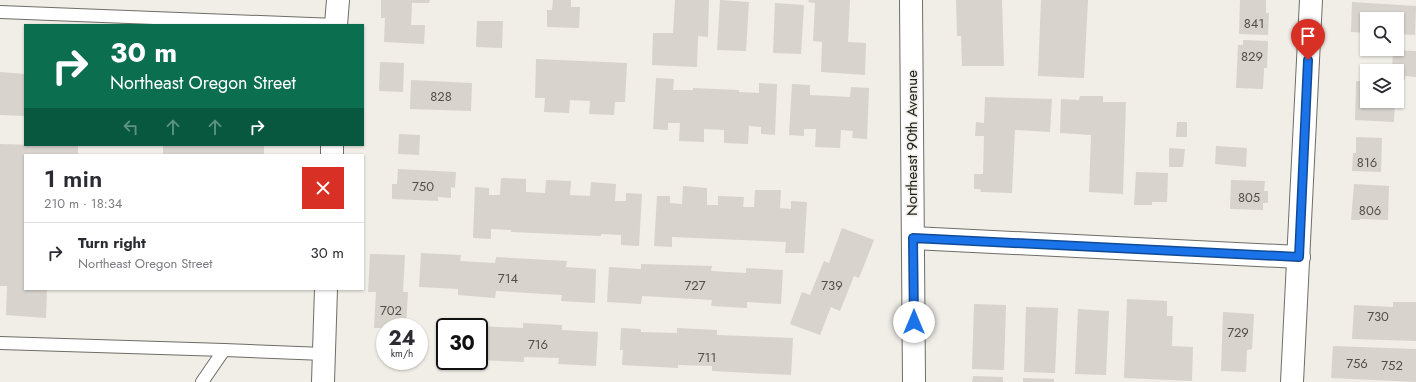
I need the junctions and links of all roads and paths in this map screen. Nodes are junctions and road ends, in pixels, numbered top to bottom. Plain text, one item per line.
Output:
1 (338, 0) edge
2 (911, 0) edge
3 (1311, 0) edge
4 (0, 12) edge
5 (310, 24) edge
6 (336, 24) edge
7 (913, 238) junction
8 (1299, 257) junction
9 (326, 290) edge
10 (0, 343) edge
11 (224, 350) junction
12 (324, 354) junction
13 (202, 382) edge
14 (323, 382) edge
15 (914, 382) edge
16 (1292, 382) edge

1 - 6 street
2 - 7 street, Northeast 90th Avenue
3 - 8 street
4 - 5 lane
7 - 8 street
7 - 15 street, Northeast 90th Avenue
8 - 16 street
9 - 12 street
10 - 11 lane
11 - 12 lane
11 - 13 lane
12 - 14 street

